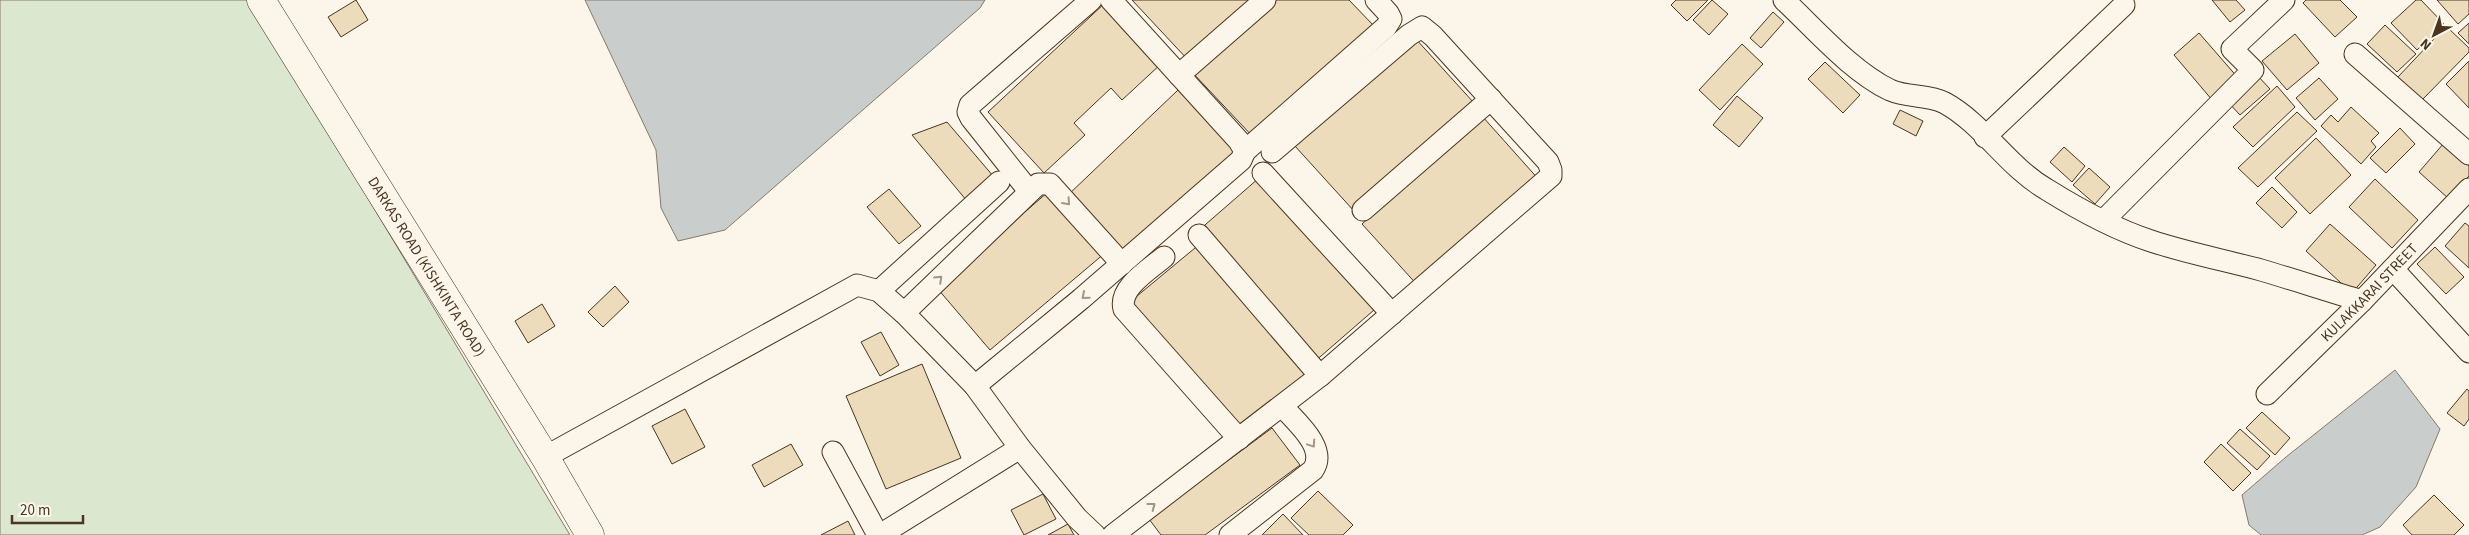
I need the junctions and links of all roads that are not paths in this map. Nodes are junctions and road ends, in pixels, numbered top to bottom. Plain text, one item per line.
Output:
1 (261, 0) edge
2 (1091, 0) edge
3 (1111, 0) edge
4 (1265, 0) edge
5 (1376, 0) edge
6 (1784, 0) edge
7 (2284, 0) edge
8 (2124, 5) dead end
9 (2355, 54) dead end
10 (1179, 75) junction
11 (1491, 99) junction
12 (1985, 137) junction
13 (1245, 151) junction
14 (1272, 152) dead end
15 (2469, 154) edge
16 (1263, 173) dead end
17 (999, 182) dead end
18 (2469, 189) edge
19 (1029, 191) junction
20 (1363, 210) dead end
21 (2104, 220) junction
22 (1199, 235) dead end
23 (1164, 257) dead end
24 (1122, 264) junction
25 (2393, 269) junction
26 (878, 291) junction
27 (2362, 301) junction
28 (904, 313) junction
29 (1392, 314) junction
30 (2469, 352) edge
31 (1320, 376) junction
32 (975, 386) junction
33 (2267, 394) dead end
34 (1282, 406) junction
35 (1239, 439) junction
36 (1020, 448) junction
37 (833, 452) dead end
38 (545, 457) junction
39 (590, 535) edge
40 (879, 535) edge
41 (1095, 535) edge
42 (1113, 535) edge
43 (1230, 535) edge

1 - 38 main road, DARKAS ROAD (KISHKINTA ROAD)
2 - 19 street
3 - 10 street
4 - 10 street
5 - 13 street
6 - 12 street
7 - 21 street
8 - 12 street
9 - 15 street
10 - 13 street
11 - 14 street
11 - 20 street
11 - 29 street
12 - 21 street
13 - 24 street
16 - 29 street
17 - 26 street
18 - 25 street, KULAKKARAI STREET
19 -> 24 street
28 -> 19 street
21 - 27 street
22 - 31 street
23 - 35 street
24 -> 32 street
25 - 27 street, KULAKKARAI STREET
25 - 30 street
26 - 28 street
26 - 38 street
27 - 33 street, KULAKKARAI STREET
28 - 32 street
29 - 31 street
31 - 34 street
32 - 36 street
34 - 35 street
34 -> 43 street
42 -> 35 street
36 - 40 street
36 - 41 street
37 - 40 street
38 - 39 main road, DARKAS ROAD (KISHKINTA ROAD)

